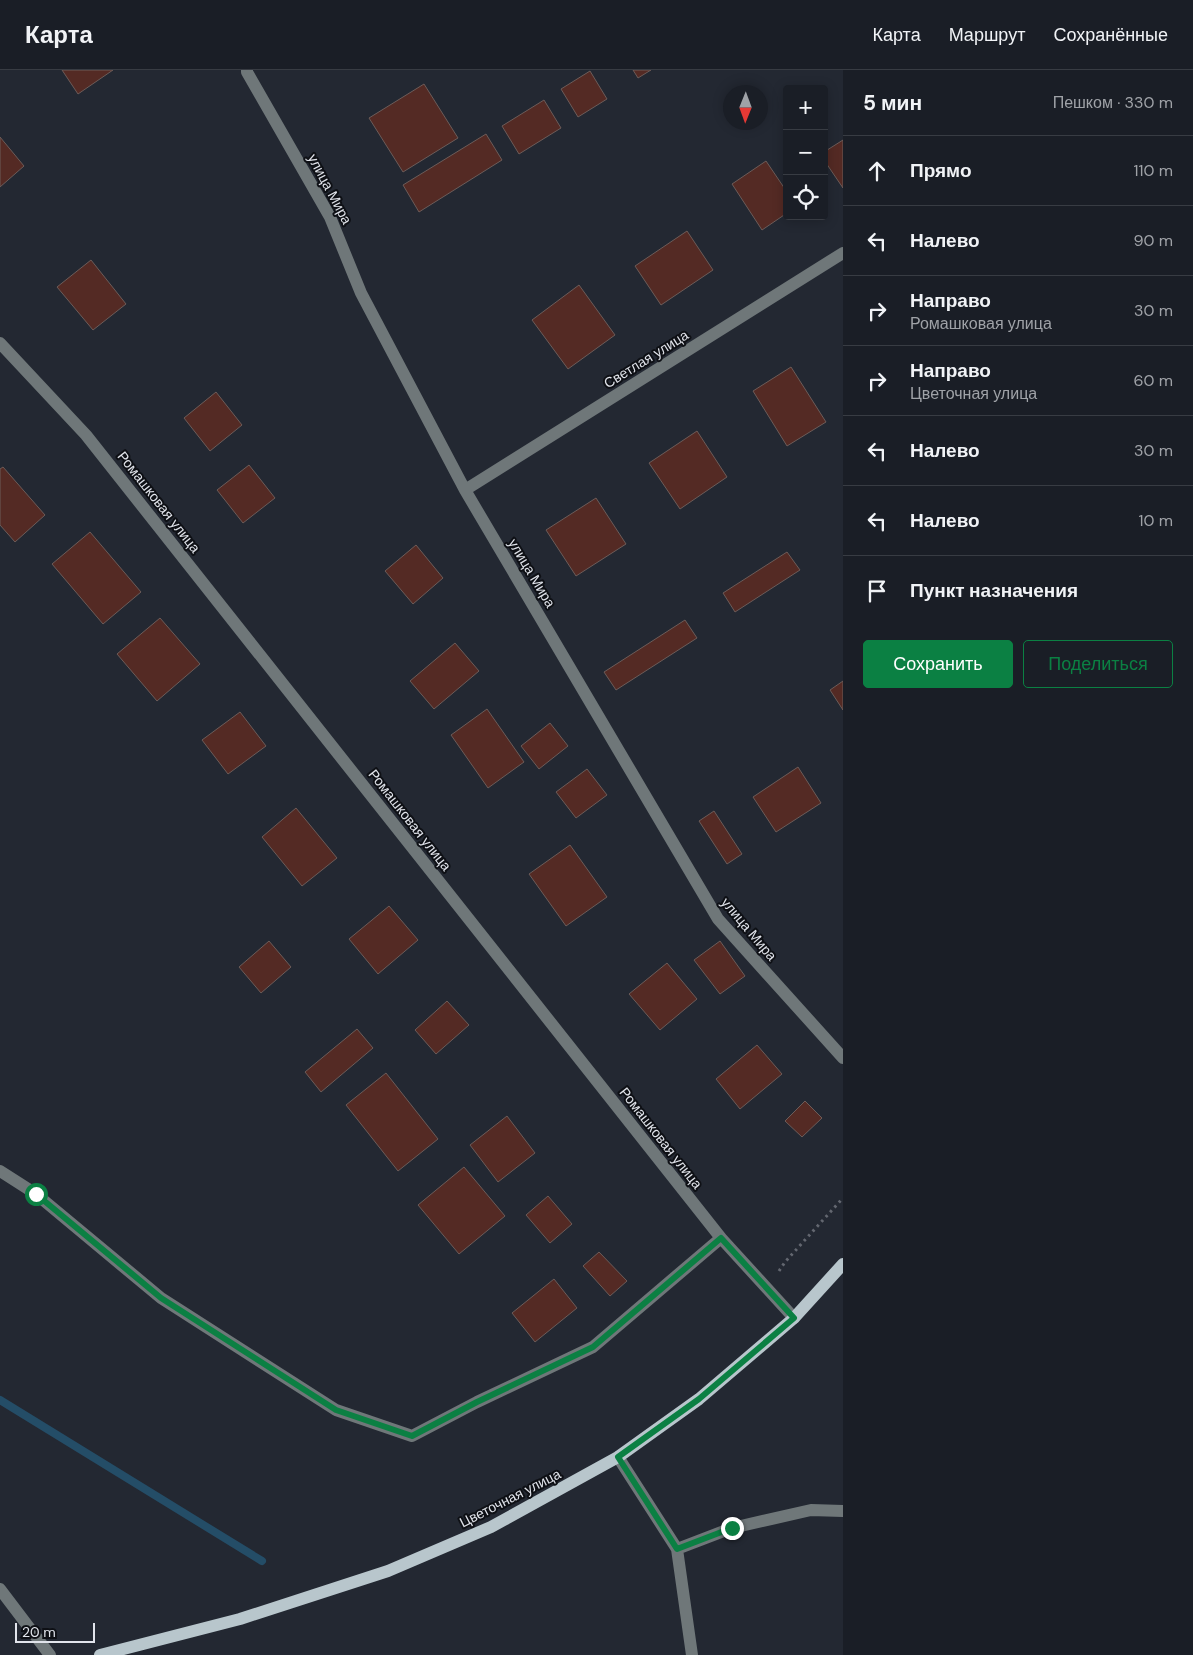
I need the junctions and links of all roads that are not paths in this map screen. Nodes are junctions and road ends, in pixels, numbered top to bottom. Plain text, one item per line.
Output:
1 (247, 70) edge
2 (843, 254) edge
3 (0, 343) edge
4 (465, 490) junction
5 (843, 1058) edge
6 (0, 1171) edge
7 (721, 1238) junction
8 (843, 1264) edge
9 (794, 1318) junction
10 (618, 1457) junction
11 (843, 1511) edge
12 (677, 1549) junction
13 (0, 1589) edge
14 (50, 1655) edge
15 (100, 1655) edge
16 (692, 1655) edge

1 - 4 street, улица Мира
2 - 4 street, Светлая улица
3 - 7 street, Ромашковая улица
4 - 5 street, улица Мира
6 - 7 street
7 - 9 street, Ромашковая улица
8 - 9 main road, Цветочная улица
9 - 10 main road, Цветочная улица
10 - 12 street
10 - 15 main road, Цветочная улица
11 - 12 street
12 - 16 street
13 - 14 street

